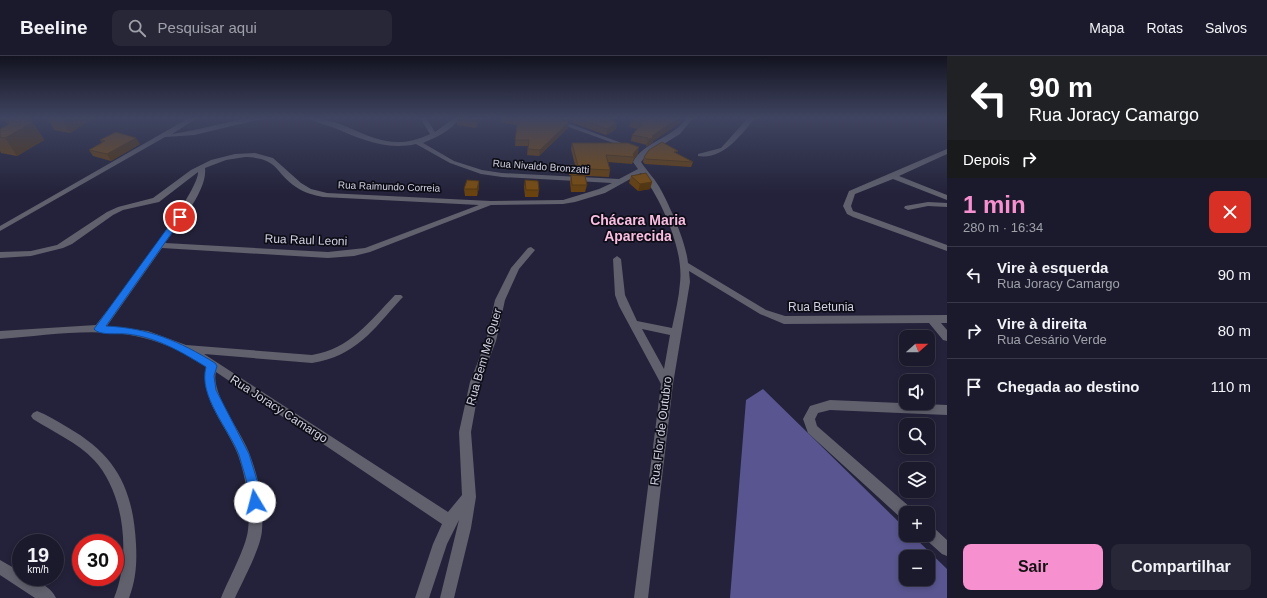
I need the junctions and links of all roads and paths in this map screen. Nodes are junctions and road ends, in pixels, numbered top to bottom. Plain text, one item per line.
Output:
1 (153, 143) edge
2 (384, 143) edge
3 (619, 143) edge
4 (661, 143) edge
5 (728, 143) edge
6 (418, 144) joint
7 (947, 151) edge
8 (644, 152) junction
9 (700, 155) dead end
10 (201, 168) junction
11 (641, 170) junction
12 (894, 176) junction
13 (622, 181) junction
14 (947, 198) edge
15 (491, 203) junction
16 (947, 205) edge
17 (908, 208) dead end
18 (0, 229) edge
19 (159, 245) junction
20 (947, 248) edge
21 (530, 250) dead end
22 (0, 255) edge
23 (617, 259) dead end
24 (685, 265) junction
25 (398, 297) dead end
26 (932, 319) junction
27 (947, 319) edge
28 (632, 323) junction
29 (99, 329) junction
30 (676, 333) junction
31 (0, 335) edge
32 (947, 337) edge
33 (185, 349) junction
34 (212, 366) junction
35 (667, 384) junction
36 (947, 410) edge
37 (37, 416) dead end
38 (469, 497) junction
39 (899, 507) edge
40 (449, 521) junction
41 (935, 538) edge
42 (947, 549) edge
43 (0, 567) edge
44 (49, 598) edge
45 (121, 598) edge
46 (228, 598) edge
47 (422, 598) edge
48 (447, 598) edge
49 (641, 598) edge

1 - 18 street
2 - 6 street
3 - 8 street
4 - 8 street
5 - 9 street
6 - 13 street, Rua Nivaldo Bronzatti
7 - 12 street
8 - 11 street
10 - 15 street, Rua Raimundo Correia
10 - 19 street
10 - 22 street, Rua Raimundo Correia
11 - 13 street, Rua Raimundo Correia
11 - 24 street, Rua Flor de Outubro
12 - 14 street
12 - 20 street
13 - 15 street, Rua Raimundo Correia
15 - 19 street, Rua Raul Leoni
16 - 17 street
19 - 29 street
21 - 38 street, Rua Bem Me Quer
23 - 28 street
24 - 26 street, Rua Betunia
24 - 30 street, Rua Flor de Outubro
25 - 33 street
26 - 27 street, Rua Betunia
26 - 32 street
28 - 30 street
28 - 35 street
29 - 31 street, Rua Joracy Camargo
29 - 33 street, Rua Joracy Camargo
30 - 35 street, Rua Flor de Outubro
33 - 34 street, Rua Joracy Camargo
34 - 40 street, Rua Joracy Camargo
34 - 46 street
35 - 49 street, Rua Flor de Outubro
36 - 39 street
37 - 45 street
38 - 40 street
38 - 48 street, Rua Bem Me Quer
40 - 47 street
41 - 42 street
43 - 44 street

